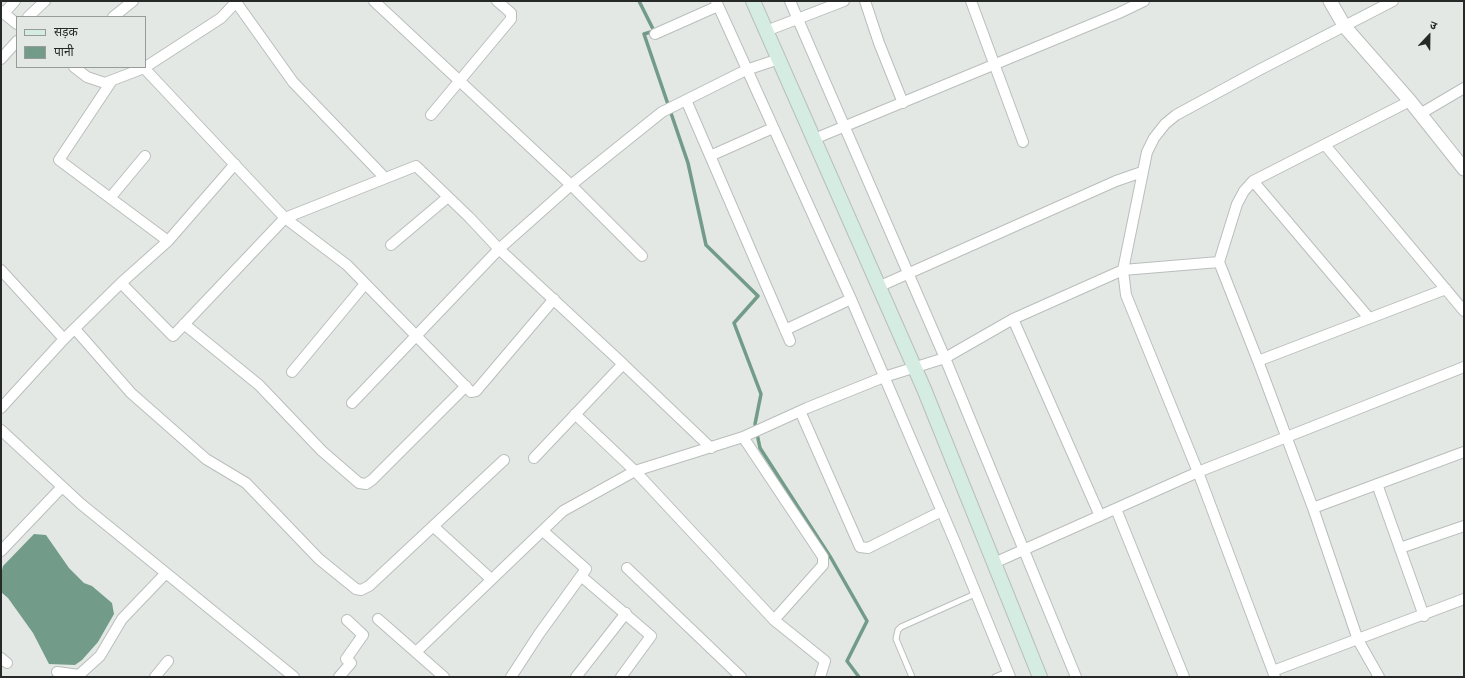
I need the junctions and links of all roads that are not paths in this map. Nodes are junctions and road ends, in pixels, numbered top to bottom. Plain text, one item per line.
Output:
1 (15, 1) edge
2 (45, 1) edge
3 (133, 1) edge
4 (236, 1) edge
5 (374, 1) edge
6 (497, 1) edge
7 (753, 1) edge
8 (790, 1) edge
9 (844, 1) edge
10 (865, 1) edge
11 (971, 1) edge
12 (1144, 1) edge
13 (1330, 1) edge
14 (1393, 1) edge
15 (717, 3) edge
16 (3, 12) edge
17 (29, 16) edge
18 (114, 16) edge
19 (797, 18) junction
20 (16, 23) edge
21 (1345, 26) junction
22 (766, 31) junction
23 (655, 34) dead end
24 (16, 42) edge
25 (779, 58) junction
26 (1, 59) edge
27 (996, 65) junction
28 (146, 67) edge
29 (75, 68) edge
30 (144, 68) edge
31 (746, 70) junction
32 (459, 80) junction
33 (111, 82) junction
34 (1464, 88) edge
35 (686, 100) junction
36 (1410, 101) junction
37 (903, 103) junction
38 (1420, 114) junction
39 (431, 115) dead end
40 (845, 126) junction
41 (772, 128) junction
42 (814, 139) junction
43 (1023, 142) dead end
44 (1324, 145) junction
45 (145, 156) dead end
46 (710, 156) junction
47 (235, 164) junction
48 (1464, 169) edge
49 (1142, 172) junction
50 (385, 178) junction
51 (1253, 181) junction
52 (572, 185) junction
53 (448, 197) junction
54 (110, 198) junction
55 (285, 218) junction
56 (168, 241) junction
57 (391, 245) dead end
58 (499, 248) junction
59 (642, 256) dead end
60 (1219, 262) junction
61 (1, 270) edge
62 (1122, 270) junction
63 (909, 274) junction
64 (120, 283) junction
65 (366, 284) junction
66 (878, 287) junction
67 (1446, 289) junction
68 (554, 299) junction
69 (851, 299) junction
70 (1464, 310) edge
71 (1369, 318) junction
72 (1013, 319) junction
73 (184, 324) junction
74 (75, 329) junction
75 (785, 330) junction
76 (416, 337) junction
77 (64, 339) junction
78 (790, 341) dead end
79 (945, 358) junction
80 (1258, 361) junction
81 (623, 364) junction
82 (914, 366) junction
83 (1464, 367) edge
84 (292, 372) dead end
85 (884, 377) junction
86 (466, 386) junction
87 (352, 403) dead end
88 (1, 408) edge
89 (800, 411) junction
90 (575, 414) junction
91 (1, 430) edge
92 (743, 437) junction
93 (1286, 437) junction
94 (711, 448) junction
95 (1464, 452) edge
96 (534, 458) dead end
97 (504, 460) dead end
98 (635, 471) junction
99 (1198, 472) junction
100 (1377, 484) junction
101 (62, 487) junction
102 (1313, 508) junction
103 (1116, 509) junction
104 (942, 511) junction
105 (1100, 516) junction
106 (433, 526) junction
107 (1464, 526) edge
108 (543, 531) junction
109 (1400, 548) junction
110 (1024, 550) junction
111 (1, 551) edge
112 (994, 562) junction
113 (627, 568) dead end
114 (166, 573) junction
115 (581, 576) junction
116 (491, 579) junction
117 (976, 594) junction
118 (1464, 600) edge
119 (626, 613) junction
120 (1424, 616) junction
121 (378, 619) dead end
122 (347, 620) dead end
123 (774, 620) junction
124 (1358, 640) junction
125 (416, 652) junction
126 (168, 662) dead end
127 (57, 672) dead end
128 (1008, 674) edge
129 (1274, 674) edge
130 (80, 676) edge
131 (155, 677) edge
132 (294, 677) edge
133 (339, 677) edge
134 (444, 677) edge
135 (510, 677) edge
136 (576, 677) edge
137 (621, 677) edge
138 (741, 677) edge
139 (820, 677) edge
140 (912, 677) edge
141 (996, 677) edge
142 (1040, 677) edge
143 (1076, 677) edge
144 (1184, 677) edge
145 (1379, 677) edge

1 - 16 street
2 - 17 street
3 - 18 street
4 - 28 street
4 - 50 street
5 - 32 street
6 - 32 street
7 - 22 main road
8 - 19 street
9 - 19 street
10 - 37 street
11 - 27 street
12 - 27 street
13 - 21 street
14 - 21 street
15 - 23 street
15 - 31 street
16 - 20 street
19 - 22 street
19 - 40 street
21 - 36 street
21 - 49 street
22 - 25 main road
24 - 26 street
25 - 31 street
25 - 42 main road
27 - 37 street
27 - 43 street
29 - 33 street
30 - 33 street
30 - 47 street
31 - 35 street
31 - 41 street
32 - 39 street
32 - 52 street
33 - 54 street
34 - 38 street
35 - 46 street
35 - 52 street
36 - 38 street
36 - 44 street
37 - 40 street
38 - 48 street
40 - 42 street
40 - 63 street
41 - 46 street
41 - 69 street
42 - 66 main road
44 - 51 street
44 - 67 street
45 - 54 street
46 - 75 street
47 - 55 street
47 - 56 street
49 - 62 street
49 - 63 street
50 - 53 street
50 - 55 street
51 - 60 street
51 - 71 street
52 - 58 street
52 - 59 street
53 - 57 street
53 - 58 street
54 - 56 street
55 - 65 street
55 - 73 street
56 - 64 street
58 - 68 street
58 - 76 street
60 - 62 street
60 - 80 street
61 - 77 street
62 - 72 street
62 - 99 street
63 - 66 street
63 - 79 street
64 - 73 street
64 - 74 street
65 - 76 street
65 - 84 street
66 - 82 main road
67 - 70 street
67 - 71 street
68 - 81 street
68 - 86 street
69 - 75 street
69 - 85 street
71 - 80 street
72 - 79 street
72 - 105 street
73 - 86 street
74 - 77 street
74 - 106 street
75 - 78 street
76 - 86 street
76 - 87 street
77 - 88 street
79 - 82 street
79 - 110 street
80 - 93 street
81 - 90 street
81 - 94 street
82 - 85 street
82 - 112 main road
83 - 93 street
85 - 89 street
85 - 104 street
89 - 92 street
89 - 104 street
90 - 96 street
90 - 98 street
91 - 101 street
92 - 94 street
92 - 123 street
93 - 99 street
93 - 102 street
94 - 98 street
95 - 100 street
97 - 106 street
98 - 108 street
98 - 123 street
99 - 103 street
99 - 129 street
100 - 102 street
100 - 109 street
101 - 111 street
101 - 114 street
102 - 124 street
103 - 105 street
103 - 144 street
104 - 117 street
105 - 110 street
106 - 116 street
107 - 109 street
108 - 115 street
108 - 116 street
109 - 120 street
110 - 112 street
110 - 143 street
112 - 142 main road
113 - 138 street
114 - 130 street
114 - 132 street
115 - 119 street
115 - 135 street
116 - 125 street
117 - 128 street
117 - 140 lane
118 - 120 street
119 - 136 street
119 - 137 street
120 - 124 street
121 - 125 street
122 - 133 street
123 - 139 street
124 - 129 street
124 - 145 street
125 - 134 street
126 - 131 street
127 - 130 street
128 - 141 lane

